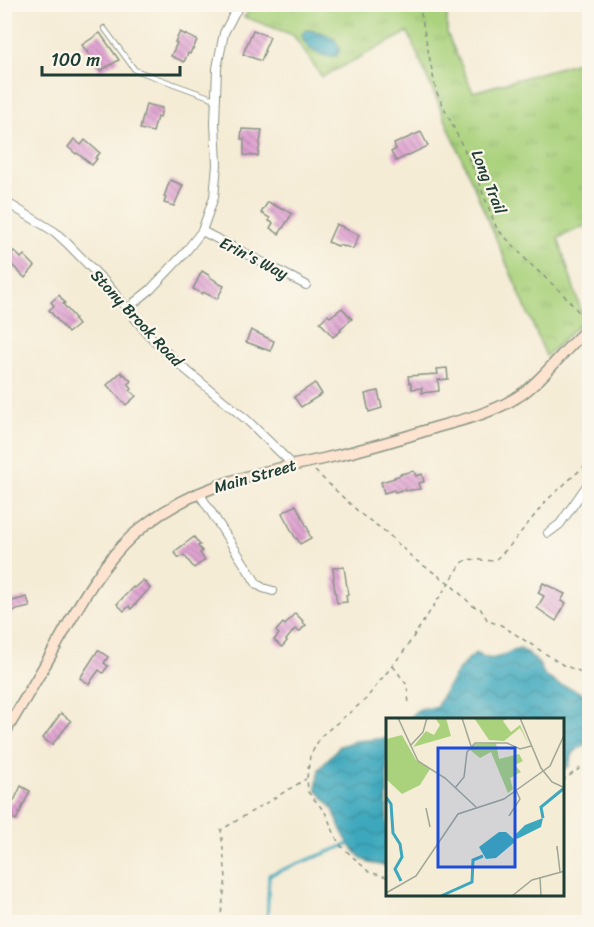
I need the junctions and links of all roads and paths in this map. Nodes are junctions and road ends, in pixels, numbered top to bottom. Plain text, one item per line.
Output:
1 (242, 4) edge
2 (419, 4) edge
3 (104, 28) dead end
4 (216, 99) junction
5 (4, 201) edge
6 (202, 231) junction
7 (306, 285) dead end
8 (129, 311) junction
9 (588, 328) edge
10 (590, 461) edge
11 (306, 462) junction
12 (292, 464) junction
13 (590, 481) edge
14 (199, 493) junction
15 (548, 533) dead end
16 (449, 583) junction
17 (273, 591) dead end
18 (392, 665) junction
19 (590, 684) edge
20 (409, 704) dead end
21 (4, 734) edge
22 (590, 761) edge
23 (307, 778) junction
24 (564, 780) edge
25 (386, 877) edge
26 (220, 922) edge

1 - 4 street
2 - 9 path, Long Trail
3 - 4 lane
4 - 6 street
5 - 8 street, Stony Brook Road
6 - 7 street, Erin's Way
6 - 8 street
8 - 12 street, Stony Brook Road
9 - 11 main road, Main Street
10 - 16 path
11 - 12 main road, Main Street
11 - 16 path
12 - 14 main road, Main Street
13 - 15 street
14 - 17 street
14 - 21 main road, Main Street
16 - 18 path
16 - 19 path
18 - 20 path
18 - 23 path
22 - 24 path
23 - 25 path
23 - 26 path

